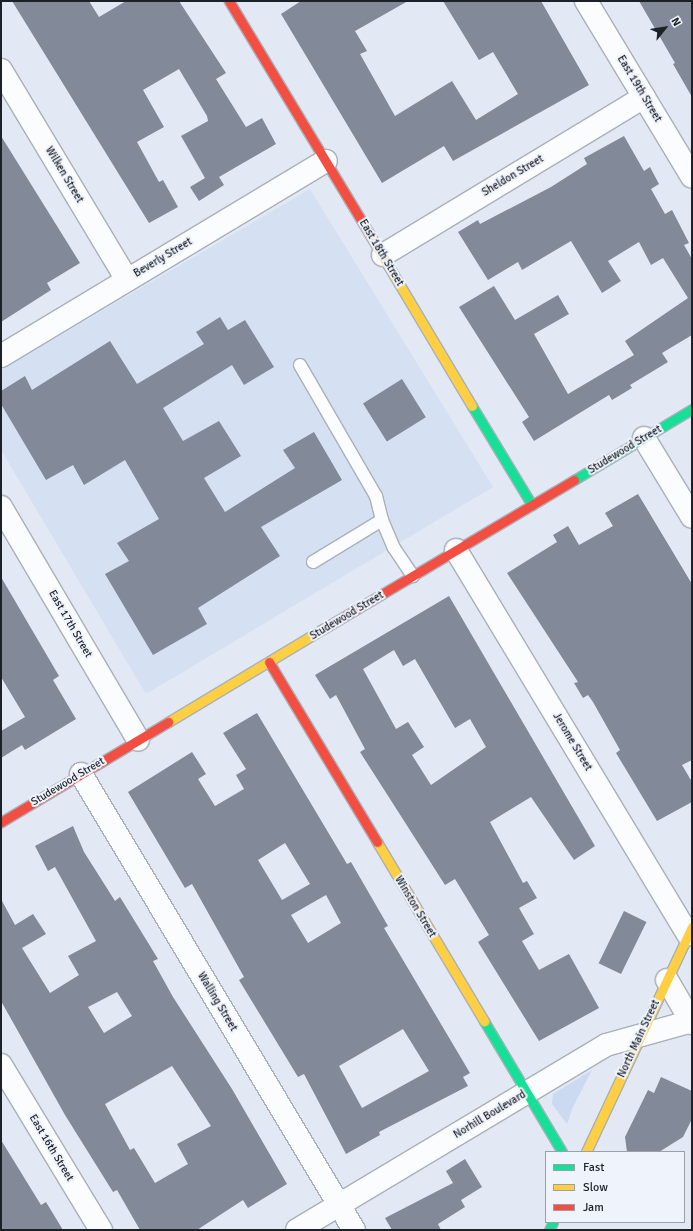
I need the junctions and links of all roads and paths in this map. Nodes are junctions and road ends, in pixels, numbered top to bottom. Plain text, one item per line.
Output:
1 (229, 1) edge
2 (586, 1) edge
3 (1, 70) edge
4 (644, 97) junction
5 (326, 161) junction
6 (692, 177) edge
7 (383, 256) junction
8 (127, 280) junction
9 (1, 356) edge
10 (300, 365) dead end
11 (692, 409) edge
12 (644, 438) junction
13 (532, 505) junction
14 (1, 507) edge
15 (692, 517) edge
16 (382, 520) junction
17 (456, 550) junction
18 (313, 562) dead end
19 (413, 576) junction
20 (269, 662) junction
21 (138, 740) junction
22 (81, 774) junction
23 (1, 822) edge
24 (690, 931) edge
25 (667, 980) junction
26 (692, 1022) edge
27 (640, 1036) junction
28 (1, 1065) edge
29 (526, 1093) junction
30 (561, 1151) edge
31 (586, 1151) edge
32 (339, 1205) junction
33 (101, 1230) edge
34 (297, 1230) edge
35 (354, 1230) edge

1 - 5 street, East 18th Street
2 - 4 street, East 19th Street
3 - 8 street, Wilken Street
4 - 6 street, East 19th Street
4 - 7 street, Sheldon Street
5 - 7 street, East 18th Street
5 - 8 street, Beverly Street
7 - 13 street, East 18th Street
8 - 9 street, Beverly Street
10 - 16 lane
11 - 12 street, Studewood Street
12 - 13 street, Studewood Street
12 - 15 street
13 - 17 street, Studewood Street
14 - 21 street, East 17th Street
16 - 18 lane
16 - 19 lane
17 - 19 street, Studewood Street
17 - 24 street, Jerome Street
19 - 20 street, Studewood Street
20 - 21 street, Studewood Street
20 - 29 street, Winston Street
21 - 22 street, Studewood Street
22 - 23 street, Studewood Street
22 - 32 street, Walling Street
24 - 25 street, North Main Street
25 - 26 street
25 - 27 street, North Main Street
26 - 27 street, Norhill Boulevard
27 - 29 street, Norhill Boulevard
27 - 31 street, North Main Street
28 - 33 street, East 16th Street
29 - 30 street, Winston Street
29 - 32 street, Norhill Boulevard
32 - 34 street, Norhill Boulevard
32 - 35 street, Walling Street

